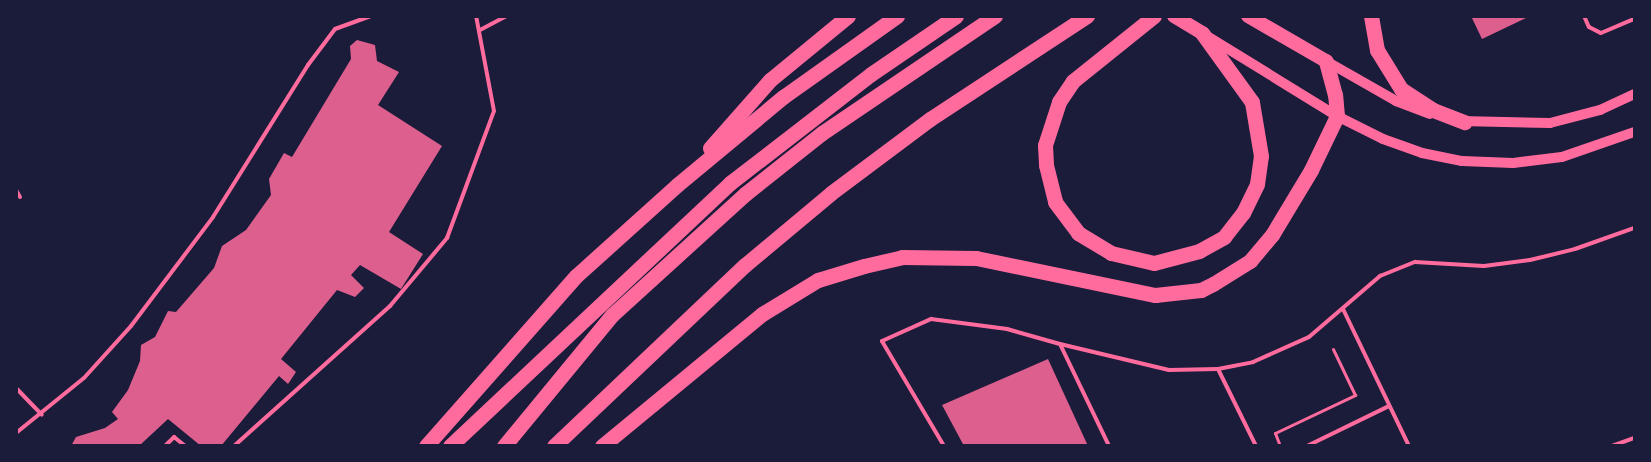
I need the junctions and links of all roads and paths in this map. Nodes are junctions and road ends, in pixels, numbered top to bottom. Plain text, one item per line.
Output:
1 (371, 16) edge
2 (476, 16) edge
3 (506, 16) edge
4 (848, 16) edge
5 (897, 16) edge
6 (956, 16) edge
7 (995, 16) edge
8 (1088, 16) edge
9 (1154, 16) edge
10 (1174, 16) edge
11 (1371, 16) edge
12 (1584, 16) edge
13 (1251, 19) edge
14 (1635, 19) edge
15 (480, 30) junction
16 (1202, 33) junction
17 (1326, 61) junction
18 (1635, 94) edge
19 (1336, 116) junction
20 (1465, 122) junction
21 (1635, 132) edge
22 (677, 185) junction
23 (16, 190) edge
24 (20, 197) dead end
25 (1635, 228) edge
26 (1343, 309) junction
27 (1060, 344) junction
28 (1333, 348) dead end
29 (1218, 369) junction
30 (16, 388) edge
31 (1389, 406) junction
32 (42, 415) junction
33 (16, 433) edge
34 (1635, 438) edge
35 (165, 446) edge
36 (186, 446) edge
37 (234, 446) edge
38 (426, 446) edge
39 (450, 446) edge
40 (504, 446) edge
41 (554, 446) edge
42 (602, 446) edge
43 (944, 446) edge
44 (1109, 446) edge
45 (1256, 446) edge
46 (1280, 446) edge
47 (1307, 446) edge
48 (1409, 446) edge
49 (1612, 446) edge

1 - 32 lane
2 - 15 lane
3 - 15 lane
4 - 22 highway
5 - 22 highway
6 - 39 highway
7 - 40 highway
8 - 41 highway
9 - 16 highway
10 - 16 highway
11 - 20 highway
12 - 14 lane
13 - 17 highway
15 - 37 lane
16 - 19 main road
17 - 19 highway
17 - 20 main road
18 - 20 main road
19 - 21 main road
19 - 42 highway
22 - 38 highway
23 - 24 lane
25 - 26 lane
26 - 29 lane
26 - 31 lane
27 - 29 lane
27 - 43 lane
27 - 44 lane
28 - 46 path
29 - 45 lane
30 - 32 lane
31 - 47 lane
31 - 48 lane
32 - 33 lane
34 - 49 lane
35 - 36 lane

